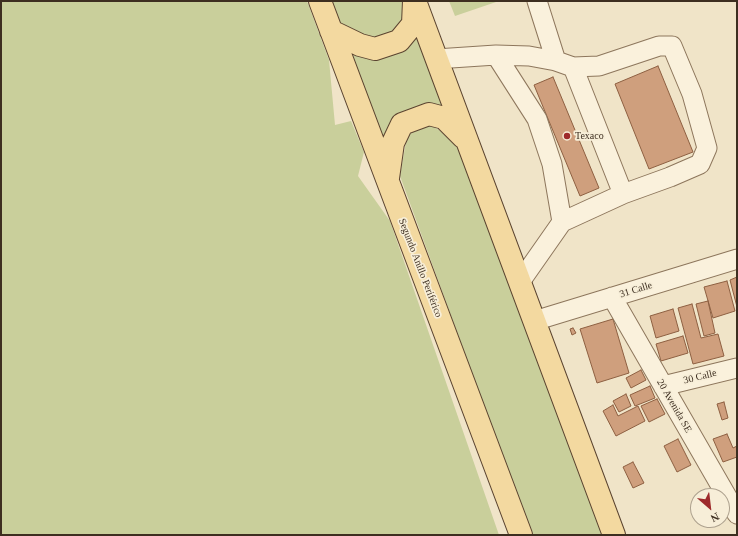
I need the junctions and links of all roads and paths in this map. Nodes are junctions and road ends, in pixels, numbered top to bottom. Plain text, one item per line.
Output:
1 (320, 1) edge
2 (414, 1) edge
3 (537, 1) edge
4 (331, 31) junction
5 (496, 55) junction
6 (436, 59) junction
7 (565, 64) junction
8 (467, 141) junction
9 (387, 180) junction
10 (623, 194) junction
11 (562, 222) junction
12 (737, 260) edge
13 (520, 282) junction
14 (612, 298) junction
15 (534, 321) junction
16 (737, 368) edge
17 (663, 386) junction
18 (729, 488) edge
19 (730, 490) edge
20 (737, 514) edge
21 (521, 535) edge
22 (614, 535) edge

1 - 4 main road, Segundo Anillo Periférico
2 - 4 main road
2 - 6 main road
3 - 7 street
4 - 9 main road, Segundo Anillo Periférico
5 - 6 street
5 - 7 street
5 - 11 street
6 - 8 main road
7 - 10 street
7 - 10 street
8 - 9 main road
8 - 13 main road
9 - 21 main road, Segundo Anillo Periférico
10 - 11 street
11 - 13 street
12 - 14 street, 31 Calle
13 - 15 main road
14 - 15 street, 31 Calle
14 - 17 street, 20 Avenida SE
15 - 22 main road
16 - 17 street, 30 Calle
17 - 18 street, 20 Avenida SE
19 - 20 street, 20 Avenida SE

